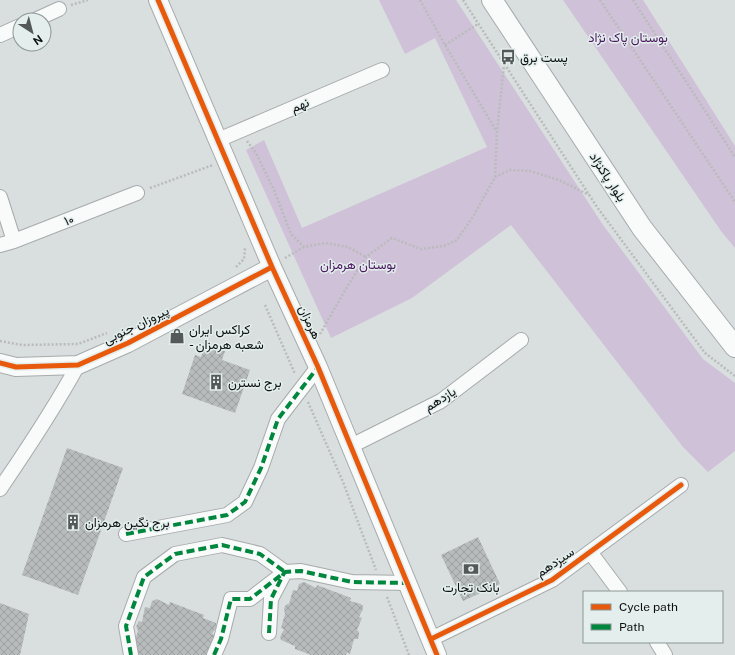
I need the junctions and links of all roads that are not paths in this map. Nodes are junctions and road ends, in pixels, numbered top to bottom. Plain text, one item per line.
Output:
1 (158, 0) edge
2 (492, 0) edge
3 (59, 9) dead end
4 (52, 12) edge
5 (12, 30) edge
6 (0, 35) edge
7 (382, 70) dead end
8 (218, 140) junction
9 (137, 193) road end
10 (0, 197) edge
11 (7, 243) edge
12 (272, 267) junction
13 (522, 340) dead end
14 (735, 347) edge
15 (0, 363) edge
16 (78, 365) junction
17 (318, 367) junction
18 (351, 446) junction
19 (681, 485) dead end
20 (0, 489) edge
21 (126, 534) dead end
22 (590, 552) junction
23 (284, 572) junction
24 (408, 583) junction
25 (619, 591) edge
26 (269, 633) dead end
27 (658, 643) edge
28 (434, 647) edge
29 (131, 655) edge
30 (214, 655) edge
31 (665, 655) edge

1 - 8 street, هرمزان
2 - 14 main road, بلوار پاکنژاد
3 - 4 street
5 - 6 street
7 - 8 street, نهم
8 - 12 street, هرمزان
9 - 11 street, ۱۰
10 - 11 street
12 - 16 street, پیروزان جنوبی
12 - 17 street, هرمزان
13 - 18 street, یازدهم
15 - 16 street, پیروزان جنوبی
16 - 20 street
17 - 18 street, هرمزان
17 - 21 street
18 - 24 street, هرمزان
19 - 22 street, سیزدهم
22 - 25 street
22 - 28 street, سیزدهم
23 - 24 street
23 - 26 street
23 - 29 street
23 - 30 street
24 - 28 street, هرمزان
27 - 31 street

